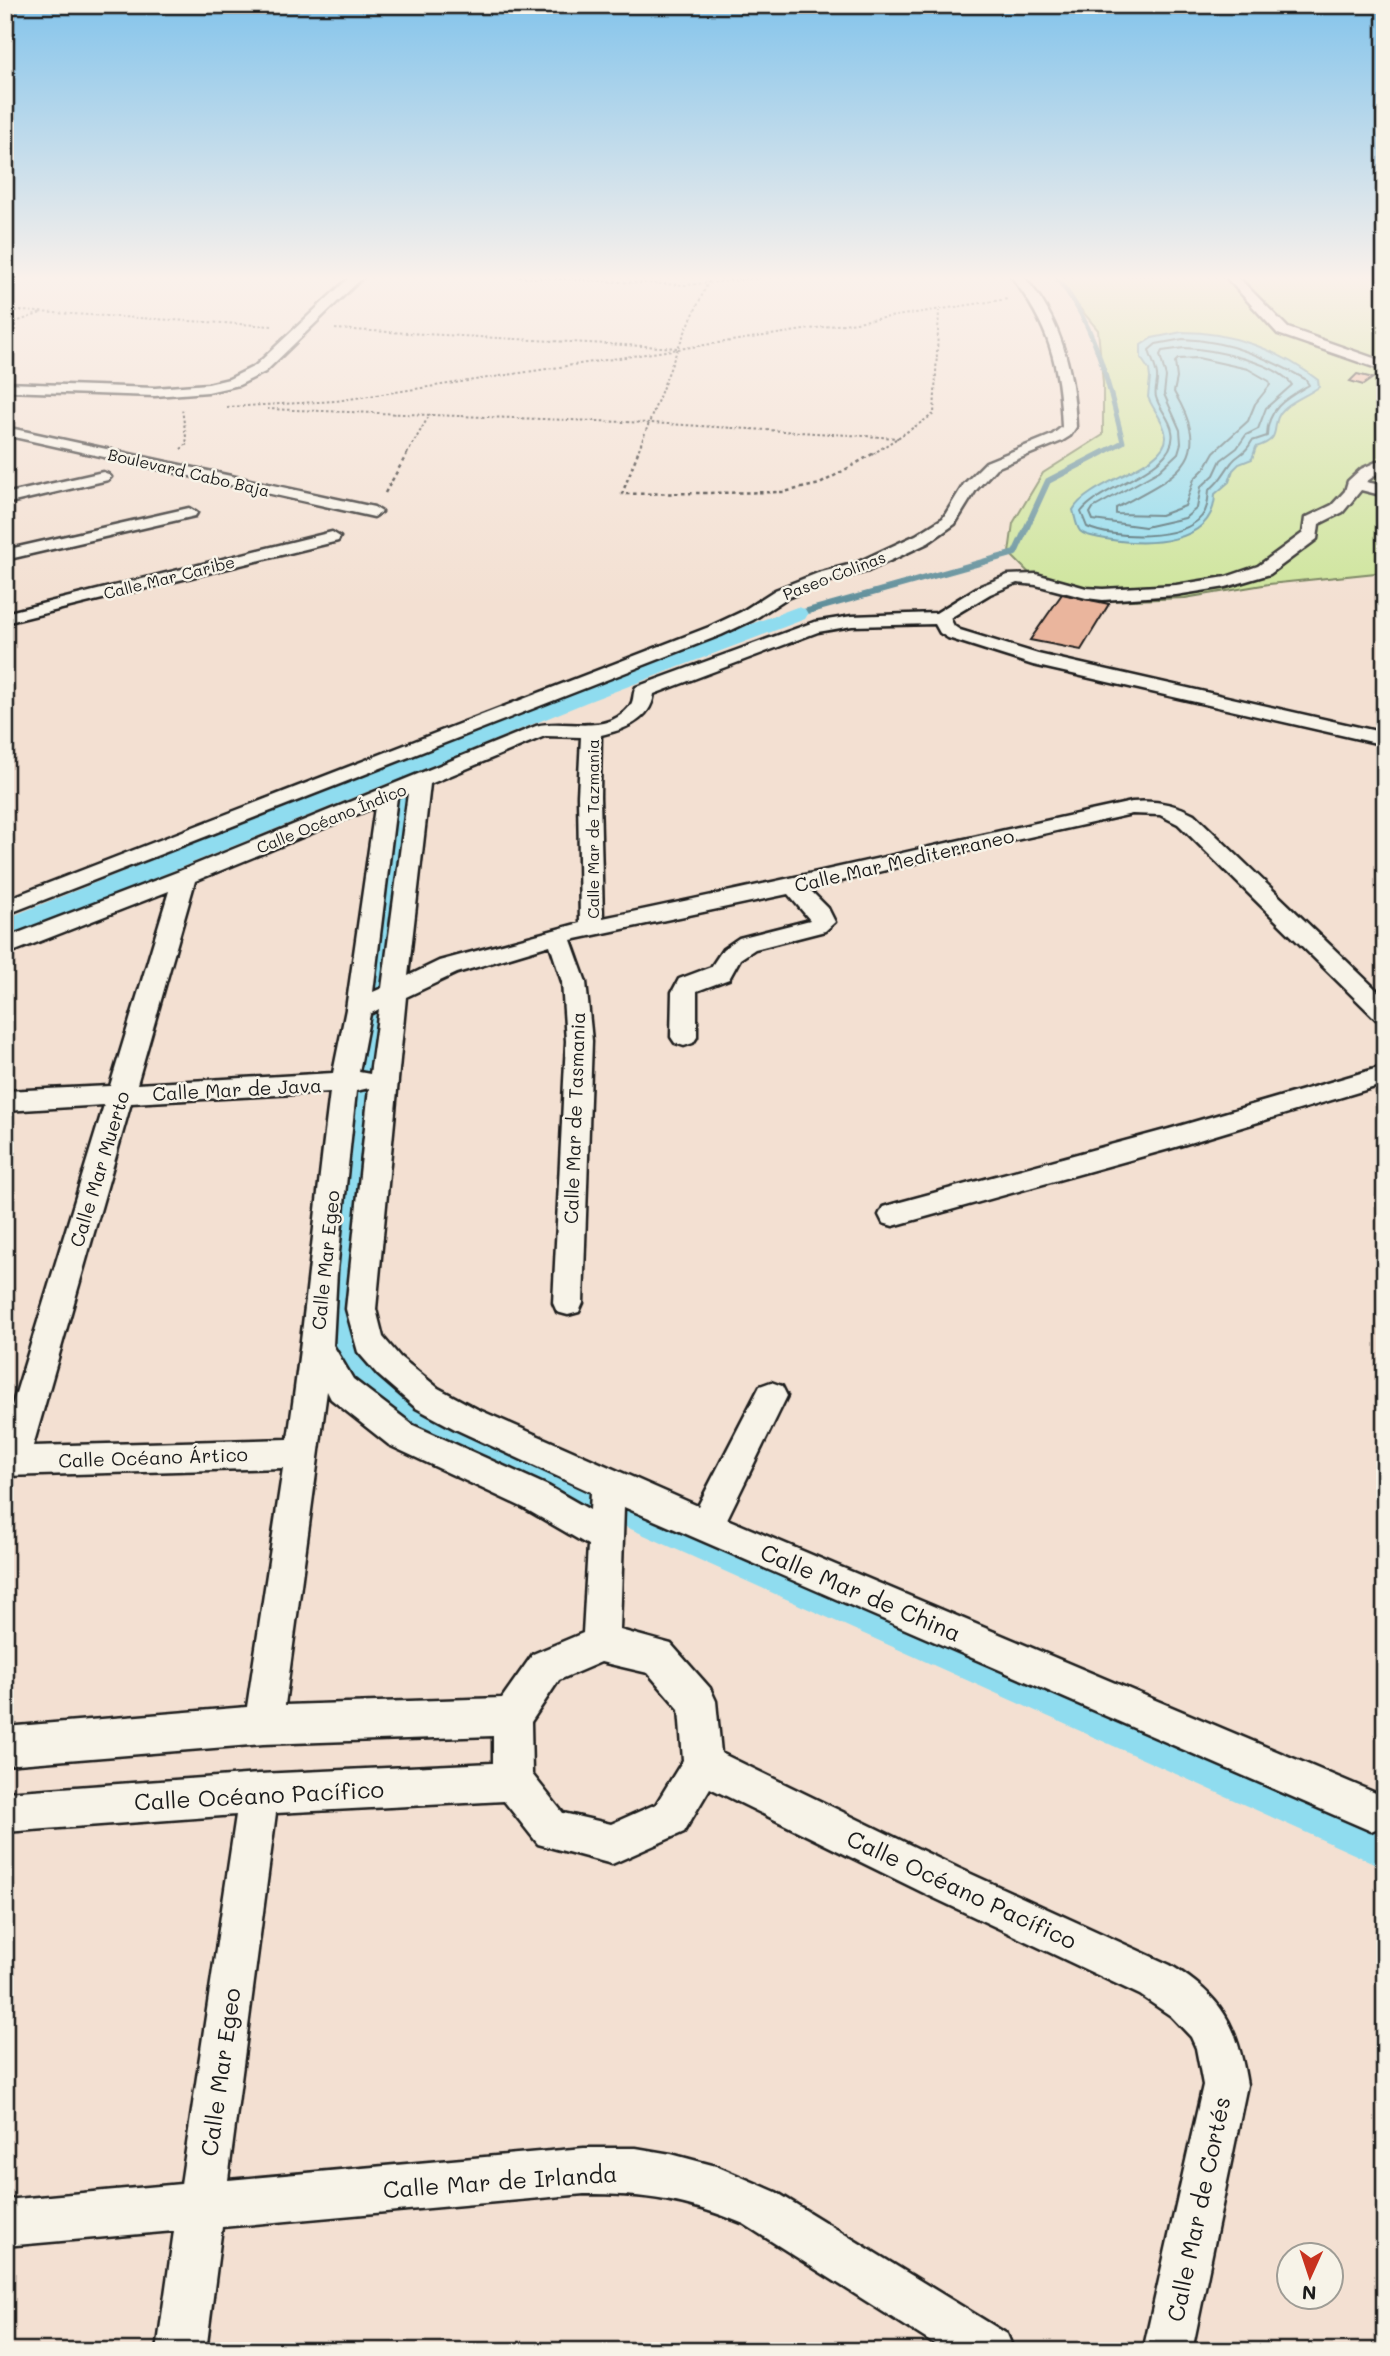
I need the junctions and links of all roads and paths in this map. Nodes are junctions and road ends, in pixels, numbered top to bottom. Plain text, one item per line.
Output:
1 (214, 386) edge
2 (435, 386) edge
3 (665, 386) edge
4 (935, 386) edge
5 (1066, 386) edge
6 (5, 387) edge
7 (181, 403) dead end
8 (217, 406) dead end
9 (242, 408) junction
10 (430, 414) junction
11 (651, 423) junction
12 (5, 431) edge
13 (901, 438) junction
14 (1385, 462) edge
15 (161, 466) junction
16 (103, 477) dead end
17 (1354, 484) junction
18 (1385, 491) edge
19 (5, 499) edge
20 (374, 512) joint
21 (188, 513) dead end
22 (332, 537) dead end
23 (5, 555) edge
24 (5, 618) edge
25 (941, 618) junction
26 (628, 679) junction
27 (528, 719) junction
28 (591, 731) junction
29 (1385, 739) edge
30 (419, 782) junction
31 (388, 794) junction
32 (185, 877) junction
33 (793, 886) junction
34 (5, 908) edge
35 (592, 928) junction
36 (558, 935) junction
37 (5, 947) edge
38 (394, 990) junction
39 (359, 1009) junction
40 (1385, 1013) edge
41 (684, 1037) dead end
42 (1385, 1076) edge
43 (382, 1078) junction
44 (345, 1083) junction
45 (122, 1095) junction
46 (5, 1101) edge
47 (893, 1214) dead end
48 (568, 1303) dead end
49 (369, 1343) joint
50 (317, 1347) junction
51 (771, 1396) dead end
52 (302, 1453) junction
53 (9, 1461) edge
54 (608, 1486) junction
55 (706, 1526) junction
56 (604, 1534) junction
57 (601, 1644) junction
58 (512, 1717) junction
59 (263, 1725) junction
60 (5, 1746) edge
61 (703, 1764) junction
62 (513, 1782) junction
63 (259, 1794) junction
64 (1371, 1811) dead end
65 (5, 1812) edge
66 (1212, 2027) joint
67 (201, 2207) junction
68 (5, 2223) edge
69 (181, 2351) edge
70 (990, 2351) edge
71 (1167, 2351) edge

1 - 6 street
2 - 9 path
3 - 11 path
4 - 13 path
5 - 26 street, Paseo Colinas
7 - 15 path
8 - 9 path
9 - 10 path
10 - 11 path
10 - 20 path
11 - 13 path
11 - 13 path
12 - 15 street, Boulevard Cabo Baja
14 - 17 street
15 - 20 street, Boulevard Cabo Baja
16 - 19 street
17 - 18 street
17 - 25 street
21 - 23 street
22 - 24 street, Calle Mar Caribe
25 - 26 street
25 - 29 street
26 - 27 street, Calle Océano Índico
26 - 28 street, Calle Océano Índico
27 - 28 street, Calle Océano Índico
27 - 30 street, Calle Océano Índico
27 - 34 street, Calle Océano Índico
28 - 35 street, Calle Mar de Tazmania
30 - 31 street, Calle Océano Índico
30 - 38 street, Calle Mar Egeo
31 - 32 street, Calle Océano Índico
31 - 39 street, Calle Mar Egeo
32 - 37 street, Calle Océano Índico
32 - 45 street, Calle Mar Muerto
33 - 35 street, Calle Mar Mediterraneo
33 - 40 street, Calle Mar Mediterraneo
33 - 41 street
35 - 36 street, Calle Mar Mediterraneo
36 - 38 street, Calle Mar Mediterraneo
36 - 48 street, Calle Mar de Tasmania
38 - 39 street, Calle Mar Mediterraneo
38 - 43 street, Calle Mar Egeo
39 - 44 street, Calle Mar Egeo
42 - 47 street
43 - 44 street, Calle Mar de Java
43 - 49 street, Calle Mar Egeo
44 - 45 street, Calle Mar de Java
44 - 50 street, Calle Mar Egeo
45 - 46 street, Calle Mar de Java
45 - 53 street, Calle Mar Muerto
49 - 54 street, Calle Mar de China
50 - 52 street, Calle Mar Egeo
50 - 56 street
51 - 55 street
52 - 53 street, Calle Océano Ártico
52 - 59 street, Calle Mar Egeo
54 - 55 street, Calle Mar de China
54 - 56 street
55 - 64 street, Calle Mar de China
56 - 57 street
57 - 58 street
57 - 61 street
58 - 59 street
58 - 62 street
59 - 60 street
61 - 62 street
61 - 66 street, Calle Océano Pacífico
62 - 63 street, Calle Océano Pacífico
63 - 65 street, Calle Océano Pacífico
63 - 67 street, Calle Mar Egeo
66 - 71 street, Calle Mar de Cortés
67 - 68 street, Calle Mar de Irlanda
67 - 69 street, Calle Mar Egeo
67 - 70 street, Calle Mar de Irlanda

